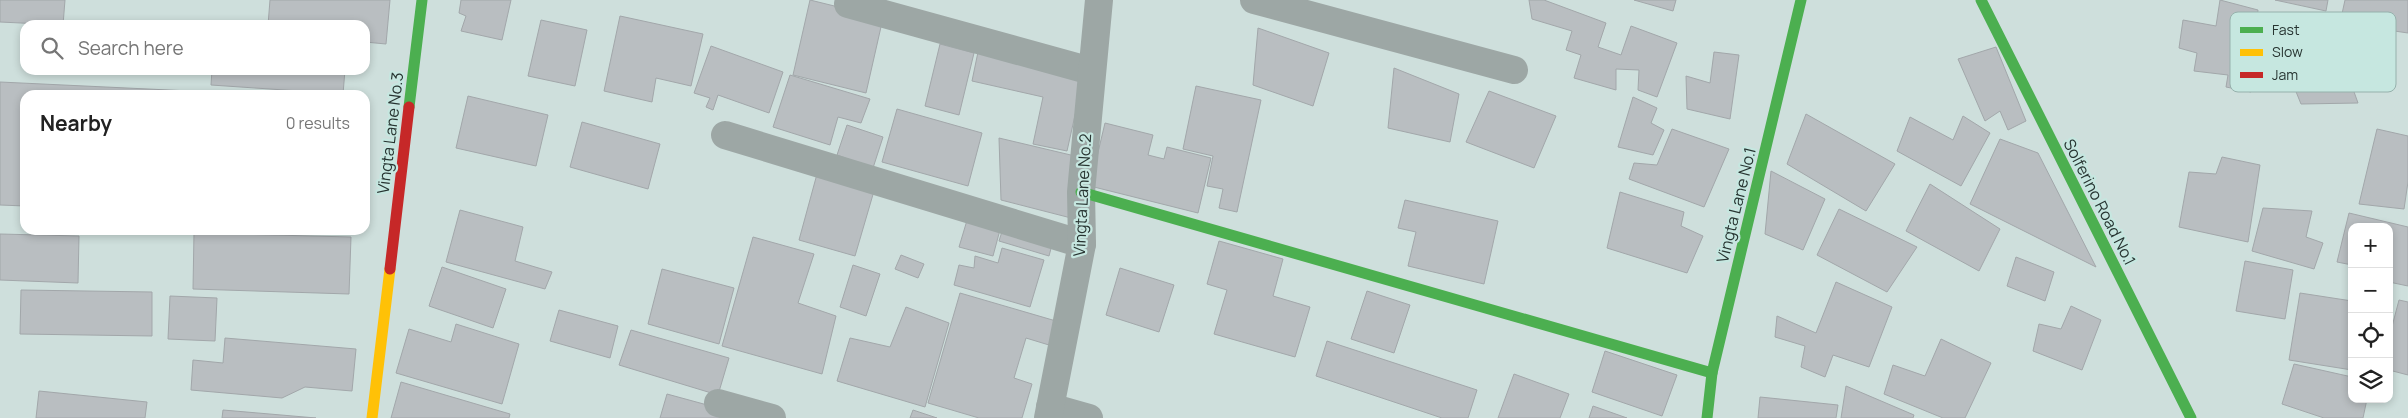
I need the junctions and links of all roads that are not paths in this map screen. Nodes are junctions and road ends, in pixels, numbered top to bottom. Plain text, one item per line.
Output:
1 (422, 0) edge
2 (1099, 0) edge
3 (1254, 0) edge
4 (1801, 0) edge
5 (1981, 0) edge
6 (848, 4) dead end
7 (1514, 70) dead end
8 (1091, 71) junction
9 (725, 135) dead end
10 (1081, 192) junction
11 (1082, 244) junction
12 (1712, 373) junction
13 (718, 403) dead end
14 (1049, 412) edge
15 (372, 418) edge
16 (772, 418) edge
17 (1089, 418) edge
18 (1707, 418) edge
19 (2191, 418) edge

1 - 15 street, Vingta Lane No.3
2 - 8 street, Vingta Lane No.2
3 - 7 street
4 - 12 street, Vingta Lane No.1
5 - 19 street, Solferino Road No.1
6 - 8 street
8 - 10 street, Vingta Lane No.2
9 - 11 street
10 - 11 street, Vingta Lane No.2
10 - 12 street
11 - 14 street, Vingta Lane No.2
12 - 18 street, Vingta Lane No.1
13 - 16 street
14 - 17 street

